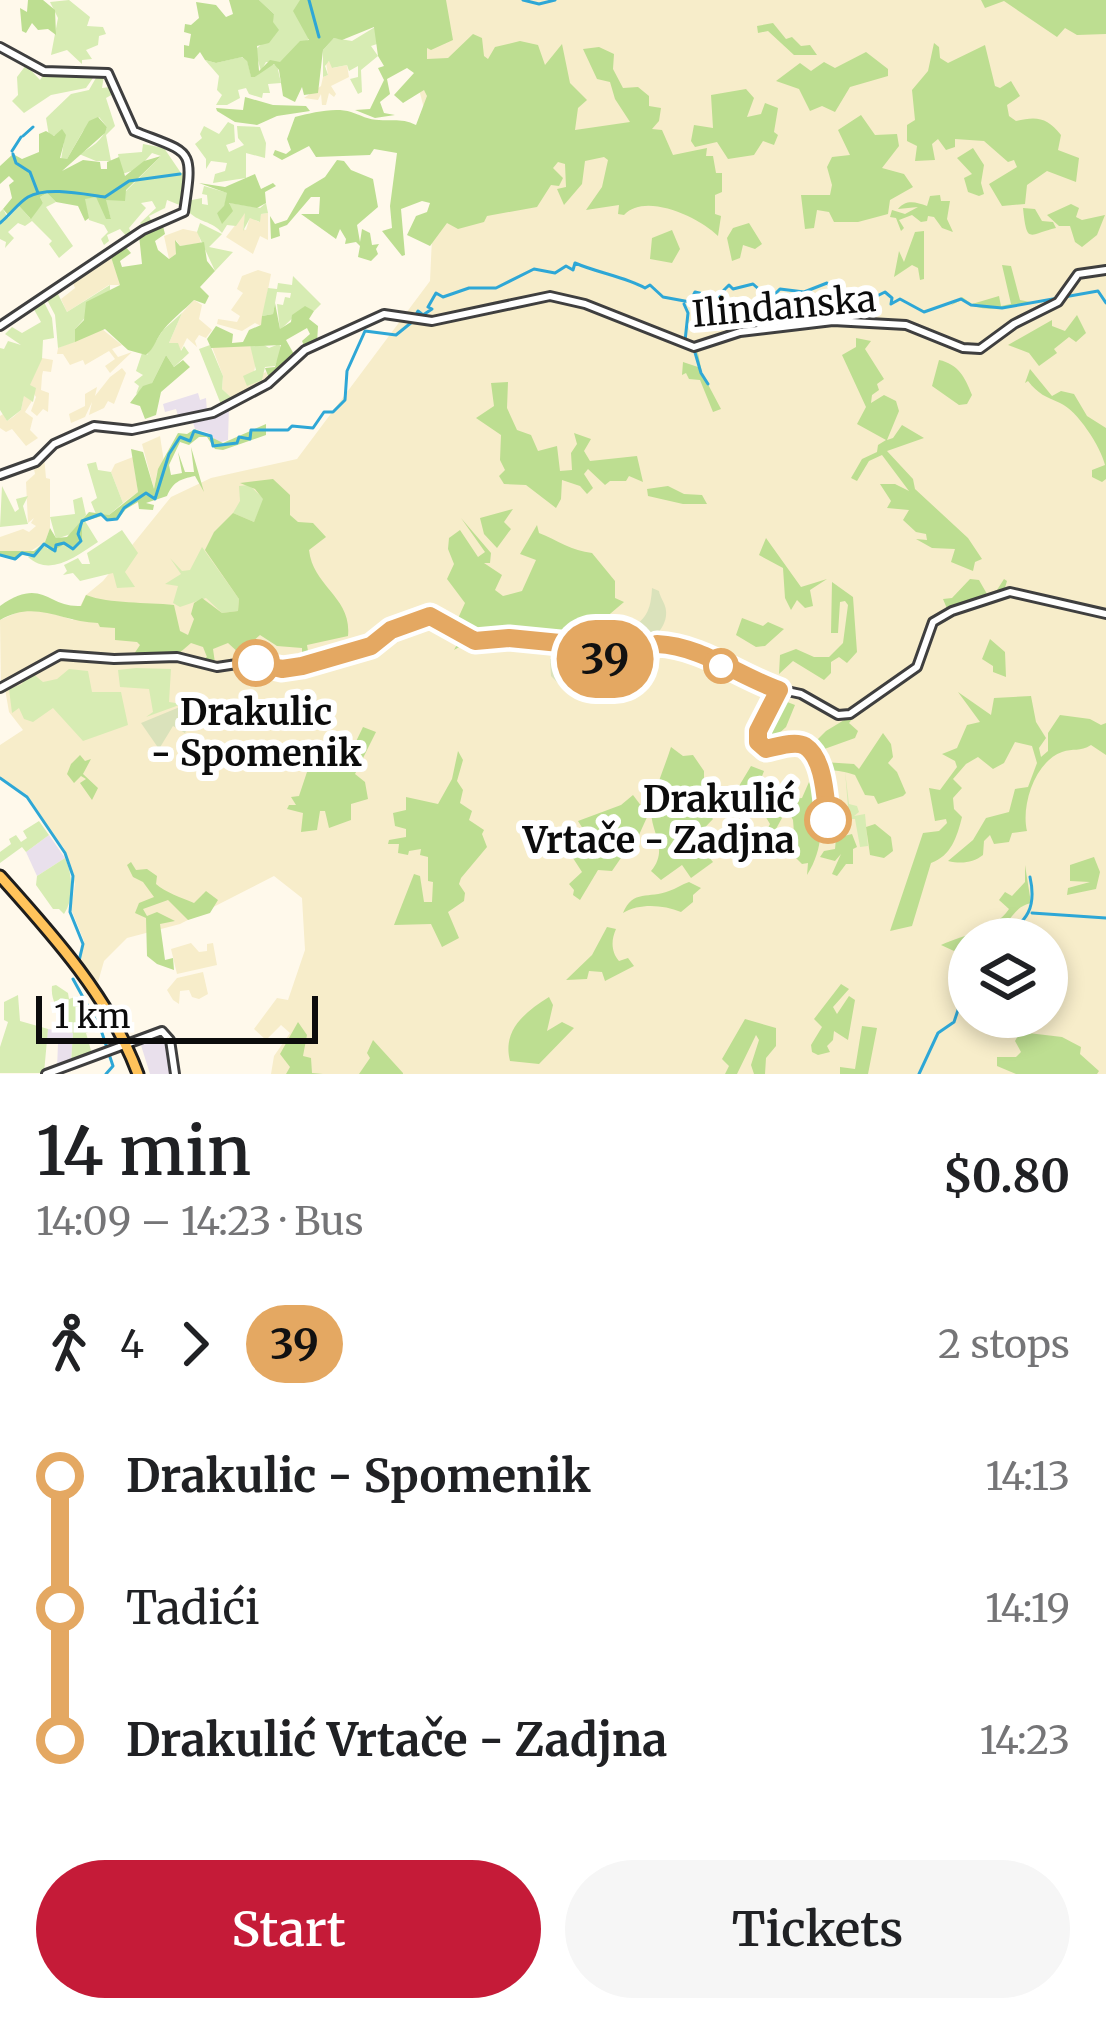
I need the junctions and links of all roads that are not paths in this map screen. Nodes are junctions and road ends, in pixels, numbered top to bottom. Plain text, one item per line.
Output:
1 (0, 47) edge
2 (1106, 270) edge
3 (0, 326) edge
4 (0, 475) edge
5 (1106, 614) edge
6 (345, 652) dead end
7 (330, 657) dead end
8 (0, 688) edge
9 (0, 877) edge
10 (120, 1047) junction
11 (46, 1074) edge
12 (136, 1074) edge
13 (175, 1074) edge

1 - 3 street
2 - 4 street, Ilindanska
5 - 6 street
7 - 8 street
9 - 10 main road
9 - 10 main road
10 - 11 street
10 - 12 main road
10 - 13 street

